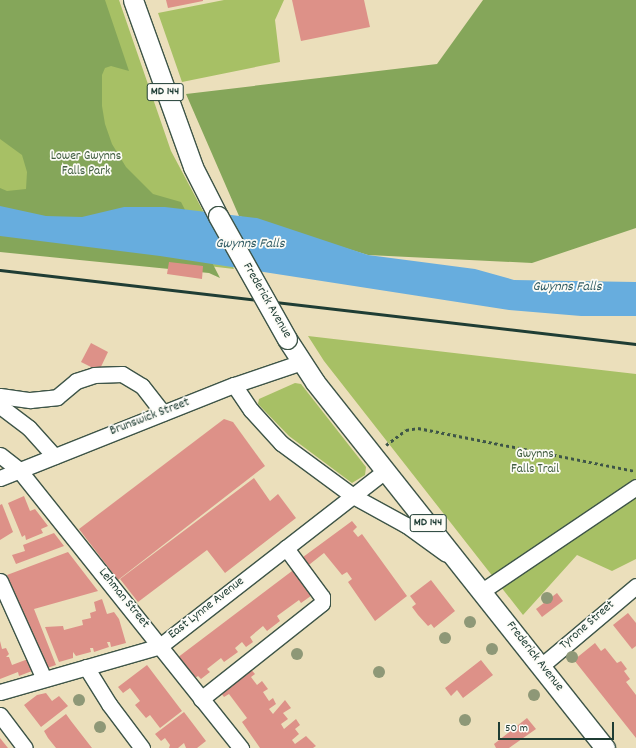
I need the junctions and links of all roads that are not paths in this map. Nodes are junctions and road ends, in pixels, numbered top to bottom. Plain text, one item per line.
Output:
1 (133, 0) edge
2 (302, 362) junction
3 (234, 385) junction
4 (0, 396) edge
5 (0, 406) edge
6 (164, 413) junction
7 (3, 455) edge
8 (54, 456) junction
9 (19, 470) junction
10 (386, 470) junction
11 (0, 478) edge
12 (636, 486) edge
13 (353, 496) junction
14 (286, 548) junction
15 (462, 566) junction
16 (0, 581) edge
17 (636, 586) edge
18 (482, 591) junction
19 (160, 646) junction
20 (541, 666) junction
21 (86, 667) junction
22 (44, 679) junction
23 (0, 692) edge
24 (202, 699) junction
25 (0, 715) edge
26 (25, 748) edge
27 (142, 748) edge
28 (241, 748) edge
29 (605, 748) edge

1 - 2 main road, Frederick Avenue / MD 144, bridge
2 - 3 street, Brunswick Street
2 - 10 main road, Frederick Avenue / MD 144
3 - 6 street, Brunswick Street
3 - 13 street, Frederick Avenue
4 - 6 street
5 - 8 street
6 - 8 street, Brunswick Street
7 - 9 street, Lehman Street
8 - 9 street, Brunswick Street
9 - 11 street, Brunswick Street
9 - 19 street, Lehman Street
10 - 13 street, East Lynne Avenue
10 - 15 main road, Frederick Avenue / MD 144
12 - 18 street
13 - 14 street, East Lynne Avenue
13 - 15 street, Frederick Avenue
14 - 19 street, East Lynne Avenue
14 - 24 street
15 - 18 main road, Frederick Avenue / MD 144
16 - 22 street
17 - 20 street, Tyrone Street
18 - 20 main road, Frederick Avenue / MD 144
19 - 21 street, East Lynne Avenue
19 - 24 street, Lehman Street
20 - 29 main road, Frederick Avenue / MD 144
21 - 22 street, East Lynne Avenue
21 - 27 street
22 - 23 street, East Lynne Avenue
24 - 28 street, Lehman Street
25 - 26 street

